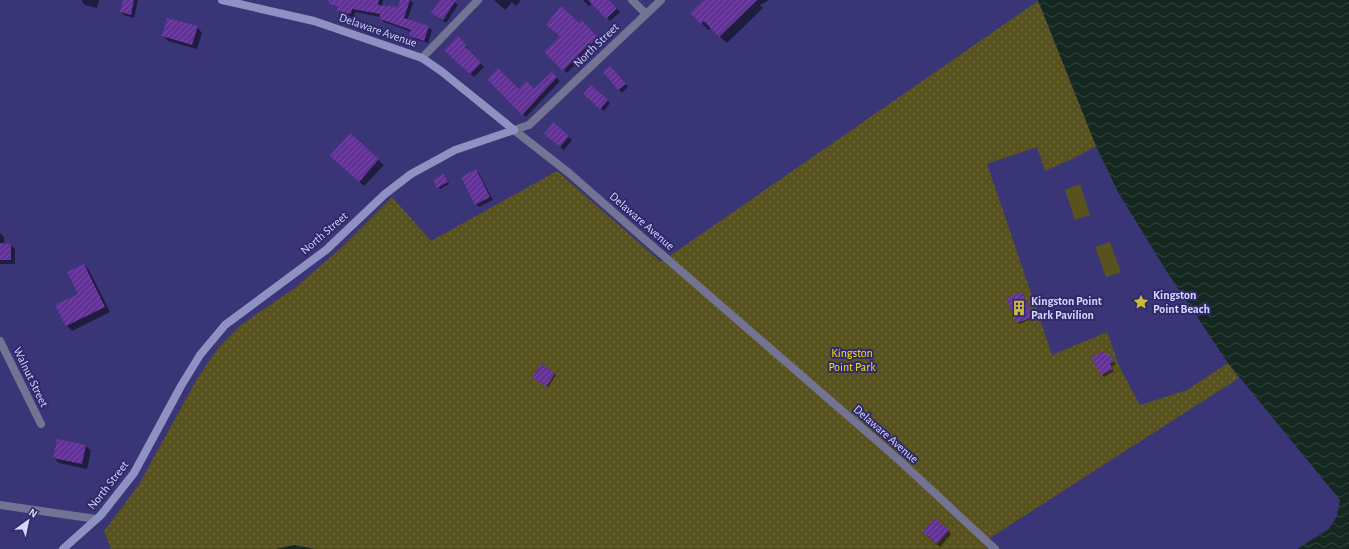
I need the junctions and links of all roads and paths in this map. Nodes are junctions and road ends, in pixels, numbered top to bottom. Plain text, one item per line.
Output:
1 (222, 0) edge
2 (478, 0) edge
3 (632, 0) edge
4 (661, 0) edge
5 (646, 14) junction
6 (422, 58) junction
7 (514, 130) junction
8 (0, 341) edge
9 (41, 424) dead end
10 (0, 505) edge
11 (96, 520) junction
12 (63, 549) edge
13 (995, 549) edge

1 - 6 street, Delaware Avenue
2 - 6 street
3 - 5 street
4 - 5 street, North Street
5 - 7 street, North Street
6 - 7 street, Delaware Avenue
7 - 11 street, North Street
7 - 13 street, Delaware Avenue
8 - 9 street, Walnut Street
10 - 11 street
11 - 12 street, North Street

